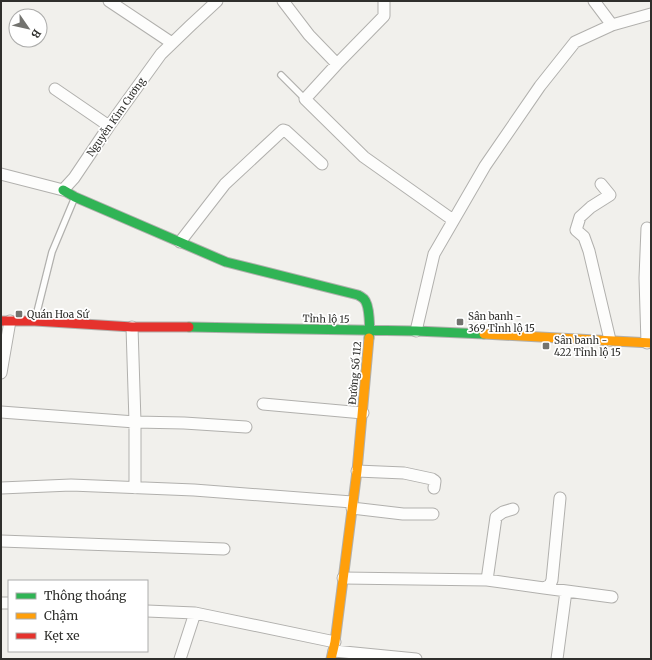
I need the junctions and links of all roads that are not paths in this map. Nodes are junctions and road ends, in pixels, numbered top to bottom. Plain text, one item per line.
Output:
1 (109, 1) edge
2 (217, 1) edge
3 (283, 1) edge
4 (384, 1) edge
5 (594, 1) edge
6 (651, 14) edge
7 (612, 25) junction
8 (172, 44) junction
9 (337, 64) junction
10 (281, 75) dead end
11 (55, 89) dead end
12 (305, 99) junction
13 (110, 126) junction
14 (322, 164) dead end
15 (1, 174) edge
16 (601, 184) dead end
17 (63, 190) junction
18 (75, 197) junction
19 (453, 220) junction
20 (647, 228) dead end
21 (180, 242) junction
22 (5, 321) edge
23 (35, 321) junction
24 (132, 327) junction
25 (370, 331) junction
26 (416, 331) junction
27 (610, 340) junction
28 (649, 343) edge
29 (1, 373) edge
30 (263, 404) dead end
31 (1, 412) edge
32 (363, 413) junction
33 (135, 422) junction
34 (246, 427) dead end
35 (357, 471) junction
36 (1, 488) edge
37 (135, 488) junction
38 (434, 488) dead end
39 (560, 498) dead end
40 (352, 505) junction
41 (513, 509) dead end
42 (433, 514) dead end
43 (1, 540) edge
44 (224, 549) dead end
45 (343, 578) junction
46 (487, 580) junction
47 (544, 588) junction
48 (566, 591) junction
49 (612, 597) dead end
50 (148, 611) edge
51 (195, 613) junction
52 (333, 651) edge
53 (180, 659) edge
54 (416, 659) edge
55 (557, 659) edge

1 - 8 street
2 - 8 street, Nguyễn Kim Cương
3 - 9 street
4 - 9 street
5 - 7 street
6 - 7 street
7 - 19 street
8 - 13 street, Nguyễn Kim Cương
9 - 12 street
10 - 12 lane
11 - 13 street
12 - 19 street
13 - 17 street, Nguyễn Kim Cương
14 - 21 street
15 - 17 street
16 - 27 street
17 - 18 street, Đường Số 112
18 - 21 street, Đường Số 112
18 - 23 lane
19 - 26 street
20 - 28 street
21 - 25 street, Đường Số 112
22 - 23 street, Tỉnh lộ 15
22 - 29 street
23 - 24 street, Tỉnh lộ 15
24 - 25 street, Tỉnh lộ 15
24 - 33 street
25 - 26 street, Tỉnh lộ 15
25 - 32 street, Đường Số 112
26 - 27 street, Tỉnh lộ 15
27 - 28 street, Tỉnh lộ 15
30 - 32 street
31 - 33 street
32 - 35 street, Đường Số 112
33 - 34 street
33 - 37 street
35 - 38 street
35 - 40 street, Đường Số 112
36 - 37 street
37 - 40 street
39 - 47 street
40 - 42 street
40 - 45 street, Đường Số 112
41 - 46 street
43 - 44 street
45 - 46 street
45 - 52 street, Đường Số 112
46 - 47 street
47 - 48 street
48 - 49 street
48 - 55 street
50 - 51 street
51 - 52 street
51 - 53 street
52 - 54 street

